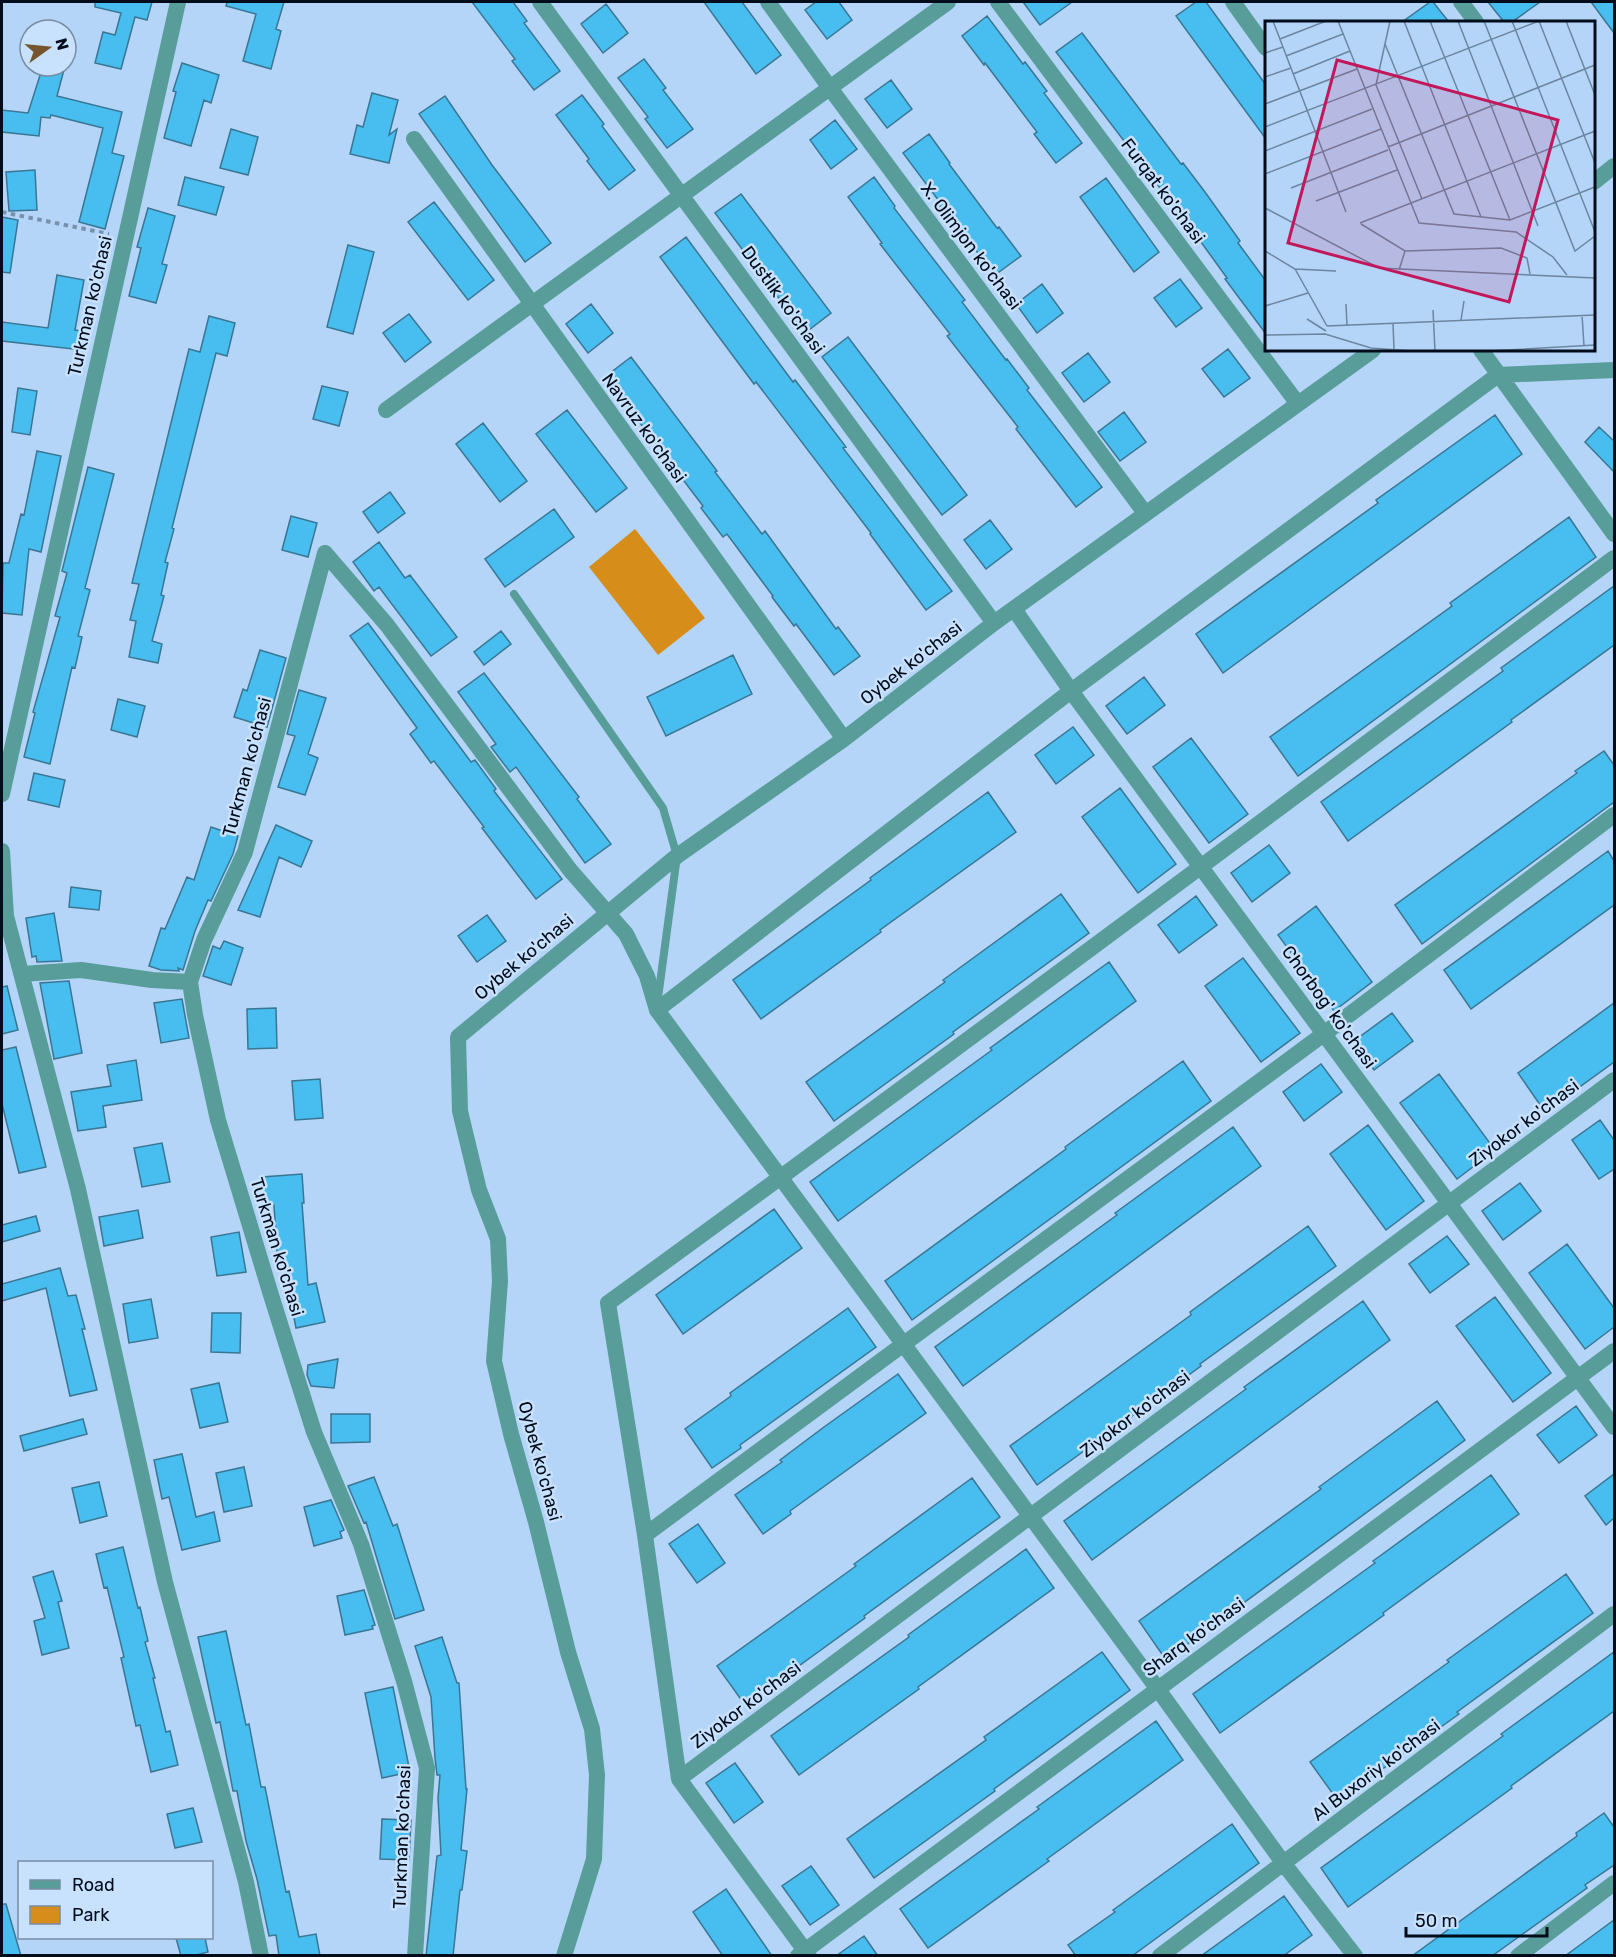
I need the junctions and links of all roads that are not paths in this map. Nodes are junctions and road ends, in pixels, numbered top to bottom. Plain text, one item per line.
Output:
1 (178, 2) edge
2 (540, 2) edge
3 (768, 2) edge
4 (948, 2) edge
5 (998, 2) edge
6 (1233, 2) edge
7 (1461, 2) edge
8 (1475, 21) edge
9 (1265, 47) edge
10 (830, 88) junction
11 (414, 139) dead end
12 (1614, 166) edge
13 (1595, 180) edge
14 (682, 195) junction
15 (531, 304) junction
16 (1372, 351) edge
17 (1482, 351) edge
18 (1614, 370) edge
19 (1498, 375) junction
20 (1298, 404) junction
21 (386, 410) dead end
22 (1145, 513) junction
23 (1614, 534) edge
24 (1614, 558) edge
25 (514, 594) dead end
26 (1014, 609) junction
27 (994, 623) junction
28 (1071, 691) junction
29 (844, 739) junction
30 (2, 794) edge
31 (1614, 815) edge
32 (2, 851) edge
33 (677, 856) junction
34 (1201, 867) junction
35 (608, 913) junction
36 (22, 974) junction
37 (190, 982) junction
38 (657, 1010) junction
39 (1324, 1032) junction
40 (1614, 1080) edge
41 (781, 1178) junction
42 (1449, 1204) junction
43 (903, 1343) junction
44 (1614, 1351) edge
45 (1579, 1378) junction
46 (1614, 1427) edge
47 (1030, 1517) junction
48 (645, 1535) junction
49 (1614, 1614) edge
50 (1157, 1688) junction
51 (679, 1779) junction
52 (1284, 1864) junction
53 (1614, 1883) edge
54 (804, 1954) edge
55 (261, 1956) edge
56 (416, 1956) edge
57 (564, 1956) edge
58 (1160, 1956) edge
59 (1355, 1956) edge
60 (1518, 1956) edge

1 - 30 street, Turkman ko'chasi
2 - 14 street, Dustlik ko'chasi
3 - 10 street, X. Olimjon ko'chasi
4 - 10 street
5 - 20 street, Furqat ko'chasi
6 - 9 street
7 - 8 street
10 - 14 street
10 - 22 street, X. Olimjon ko'chasi
11 - 15 street, Navruz ko'chasi
12 - 13 street
14 - 15 street
14 - 27 street, Dustlik ko'chasi
15 - 21 street
15 - 29 street, Navruz ko'chasi
16 - 20 street, Oybek ko'chasi
17 - 19 street
18 - 19 street
19 - 23 street
19 - 28 street
20 - 22 street, Oybek ko'chasi
22 - 26 street, Oybek ko'chasi
24 - 34 street
25 - 33 lane
26 - 27 street, Oybek ko'chasi
26 - 28 street, Chorbog' ko'chasi
27 - 29 street, Oybek ko'chasi
28 - 34 street, Chorbog' ko'chasi
28 - 38 street
29 - 33 street, Oybek ko'chasi
31 - 39 street
32 - 36 street
33 - 35 street, Oybek ko'chasi
33 - 38 lane
34 - 39 street, Chorbog' ko'chasi
34 - 41 street
35 - 37 street, Turkman ko'chasi
35 - 38 street
35 - 57 street, Oybek ko'chasi
36 - 37 street
36 - 55 street
37 - 56 street, Turkman ko'chasi
38 - 41 street
39 - 42 street, Chorbog' ko'chasi
39 - 43 street
40 - 42 street, Ziyokor ko'chasi
41 - 43 street
41 - 48 street
42 - 45 street, Chorbog' ko'chasi
42 - 47 street, Ziyokor ko'chasi
43 - 47 street
43 - 48 street
44 - 45 street, Sharq ko'chasi
45 - 46 street, Chorbog' ko'chasi
45 - 50 street, Sharq ko'chasi
47 - 50 street
47 - 51 street, Ziyokor ko'chasi
48 - 51 street
49 - 52 street, Al Buxoriy ko'chasi
50 - 52 street
50 - 54 street, Sharq ko'chasi
51 - 54 street
52 - 58 street, Al Buxoriy ko'chasi
52 - 59 street
53 - 60 street

